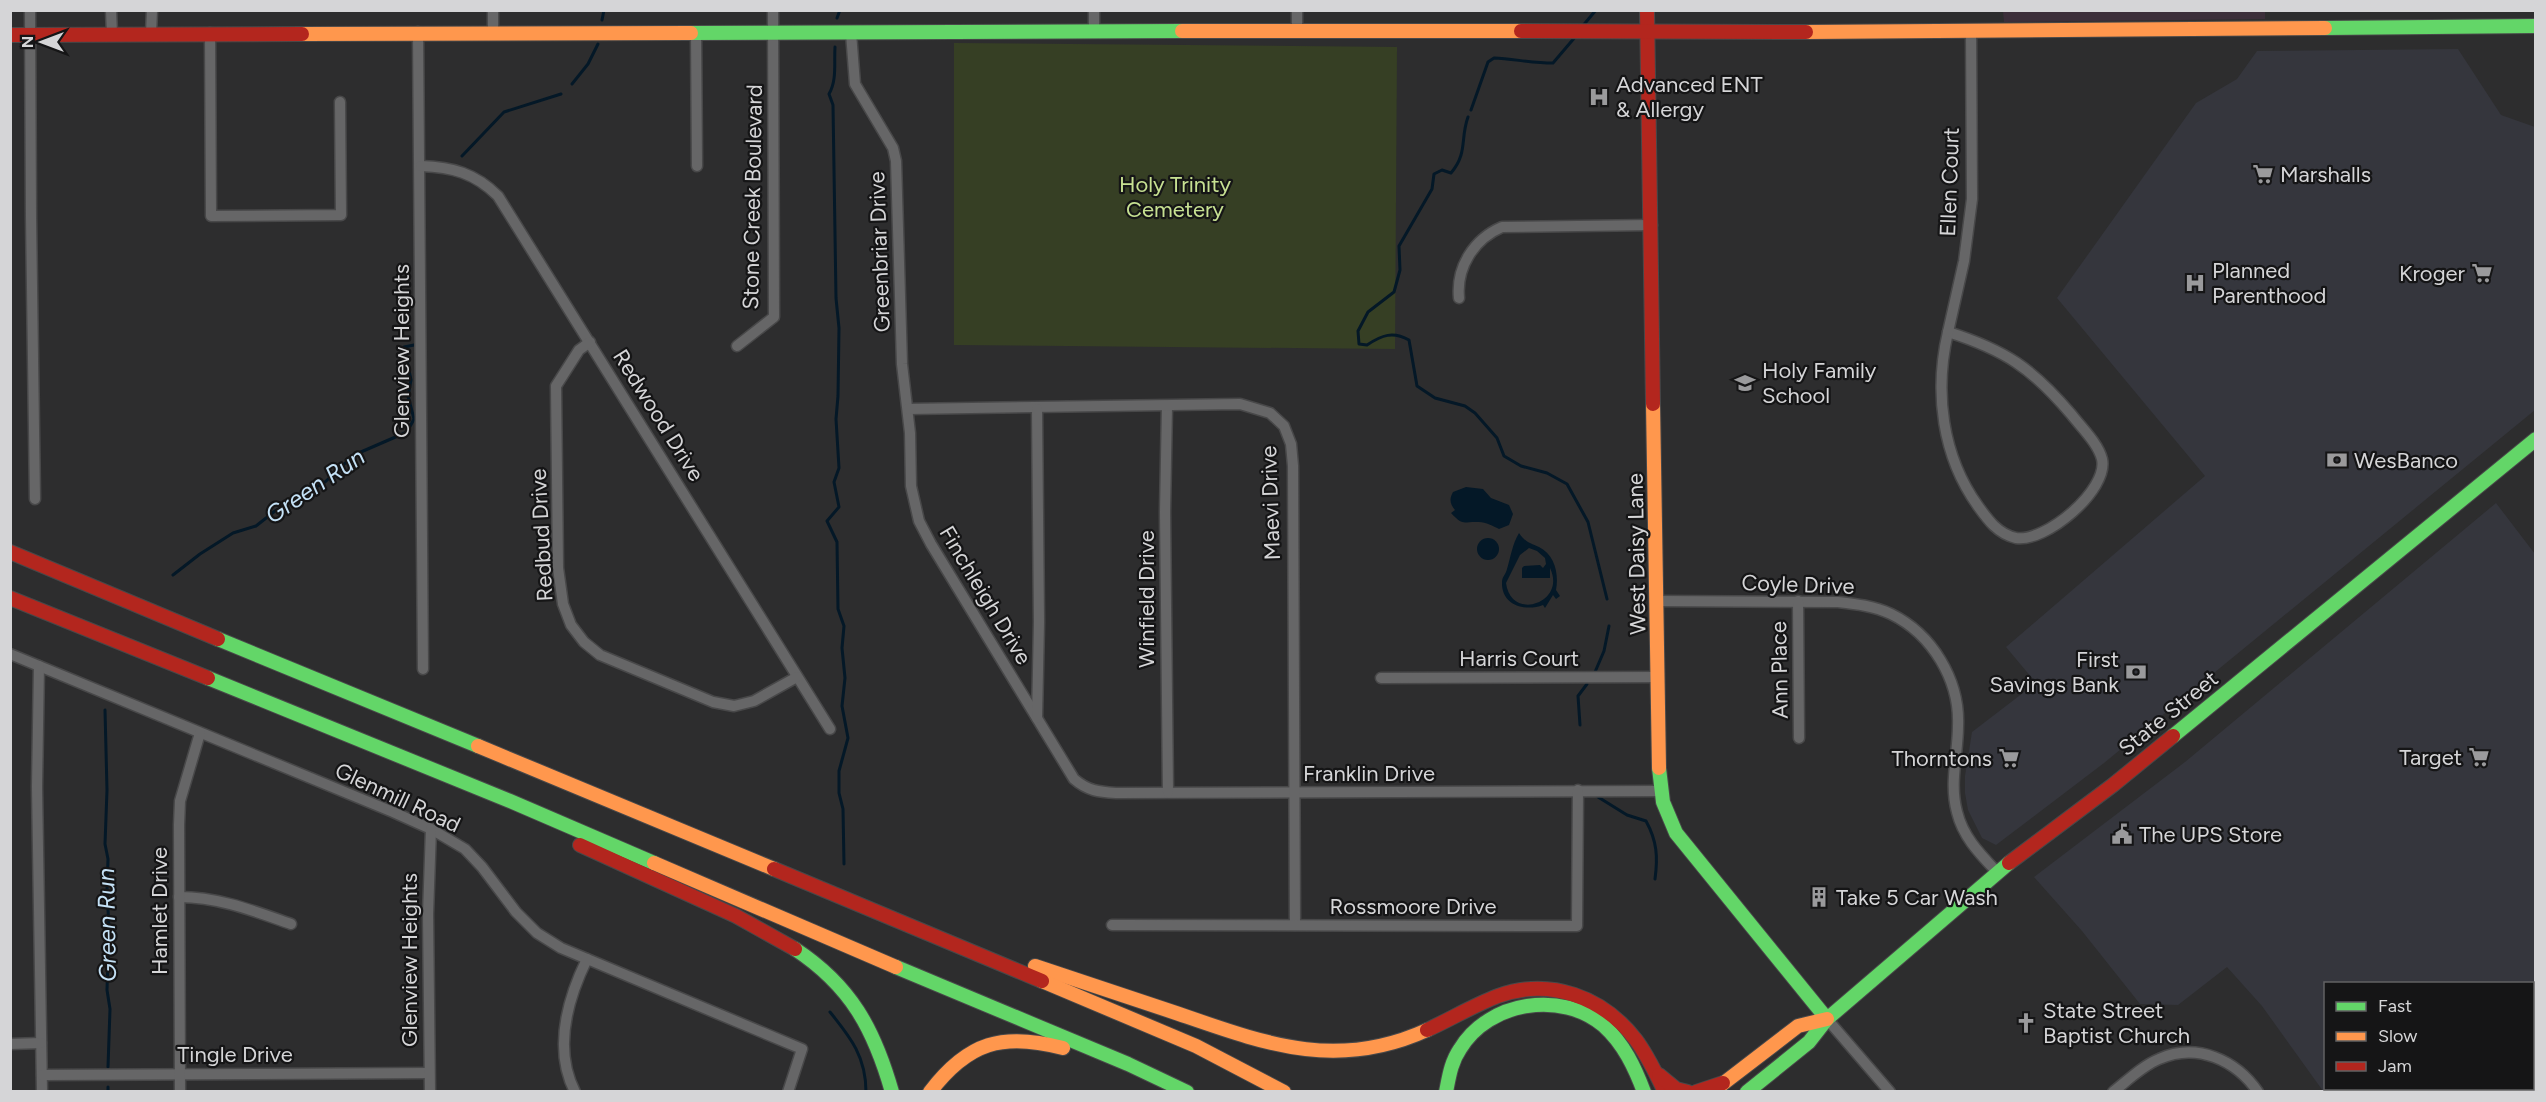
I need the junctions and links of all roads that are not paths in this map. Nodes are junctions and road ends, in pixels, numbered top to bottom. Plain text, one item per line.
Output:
1 (30, 10) edge
2 (111, 10) edge
3 (152, 10) edge
4 (493, 10) edge
5 (773, 10) edge
6 (1094, 10) edge
7 (1297, 10) edge
8 (1647, 13) edge
9 (2535, 26) edge
10 (1094, 31) junction
11 (1297, 31) junction
12 (1971, 31) junction
13 (418, 32) junction
14 (696, 32) junction
15 (1647, 32) junction
16 (210, 33) junction
17 (493, 33) junction
18 (774, 33) junction
19 (851, 33) junction
20 (112, 34) junction
21 (152, 34) junction
22 (10, 35) edge
23 (30, 35) junction
24 (340, 102) dead end
25 (421, 166) junction
26 (697, 166) dead end
27 (1652, 225) junction
28 (1459, 298) dead end
29 (1948, 332) junction
30 (590, 342) junction
31 (737, 346) dead end
32 (1167, 406) junction
33 (908, 409) junction
34 (1037, 409) junction
35 (2535, 439) edge
36 (35, 499) dead end
37 (10, 552) edge
38 (10, 598) edge
39 (1658, 601) junction
40 (1798, 601) junction
41 (10, 654) edge
42 (39, 666) junction
43 (423, 669) dead end
44 (797, 676) junction
45 (1658, 676) junction
46 (1381, 678) dead end
47 (1037, 718) junction
48 (830, 729) dead end
49 (200, 734) junction
50 (1799, 738) dead end
51 (428, 768) junction
52 (1080, 784) joint
53 (1578, 790) junction
54 (1660, 791) junction
55 (1168, 792) junction
56 (1295, 793) junction
57 (431, 829) junction
58 (1997, 872) junction
59 (179, 897) junction
60 (860, 905) junction
61 (291, 924) dead end
62 (1113, 925) dead end
63 (1295, 925) junction
64 (587, 959) junction
65 (1827, 1019) junction
66 (41, 1043) junction
67 (10, 1044) edge
68 (1623, 1047) junction
69 (1646, 1056) junction
70 (429, 1073) junction
71 (180, 1074) junction
72 (42, 1075) junction
73 (1719, 1087) edge
74 (42, 1092) edge
75 (180, 1092) edge
76 (430, 1092) edge
77 (575, 1092) edge
78 (788, 1092) edge
79 (892, 1092) edge
80 (930, 1092) edge
81 (1187, 1092) edge
82 (1284, 1092) edge
83 (1446, 1092) edge
84 (1636, 1092) edge
85 (1644, 1092) edge
86 (1665, 1092) edge
87 (1688, 1092) edge
88 (1696, 1092) edge
89 (1747, 1092) edge
90 (1890, 1092) edge
91 (2113, 1092) edge
92 (2258, 1092) edge

1 - 23 street
2 - 20 street
3 - 21 street
4 - 17 street
5 - 18 street
6 - 10 street
7 - 11 street
8 - 15 main road, West Daisy Lane
9 - 12 main road
10 - 11 main road
10 - 19 main road
11 - 15 main road
12 - 15 main road
12 - 29 street, Ellen Court
13 - 16 main road
13 - 17 main road
13 - 25 street, Glenview Heights
14 - 17 main road
14 - 18 main road
14 - 26 street
15 - 27 main road, West Daisy Lane
16 - 21 main road
16 - 24 street
18 - 19 main road
18 - 31 street, Stone Creek Boulevard
19 - 33 street, Greenbriar Drive
20 - 21 main road
20 - 23 main road
22 - 23 main road
23 - 36 street
25 - 30 street, Redwood Drive
25 - 43 street, Glenview Heights
27 - 28 street
27 - 39 main road, West Daisy Lane
29 - 29 street, Ellen Court
30 - 44 street, Redwood Drive
30 - 44 street, Redbud Drive
32 - 34 street, Maevi Drive
32 - 55 street, Winfield Drive
32 - 56 street, Maevi Drive
33 - 34 street, Maevi Drive
33 - 47 street, Finchleigh Drive
34 - 47 street
35 - 58 main road, State Street
37 - 60 main road
38 - 51 main road
39 - 40 street, Coyle Drive
39 - 45 main road, West Daisy Lane
40 - 50 street, Ann Place
40 - 58 street, Coyle Drive
41 - 42 street, Glenmill Road
42 - 49 street, Glenmill Road
42 - 66 street
44 - 48 street, Redwood Drive
45 - 46 street, Harris Court
45 - 54 main road, West Daisy Lane
47 - 52 street, Finchleigh Drive
49 - 57 street, Glenmill Road
49 - 59 street, Hamlet Drive
51 - 79 main road
51 - 81 main road
52 - 55 street, Franklin Drive
53 - 54 street, Franklin Drive
53 - 56 street, Franklin Drive
53 - 63 street, Rossmoore Drive
54 - 65 main road, West Daisy Lane
55 - 56 street, Franklin Drive
56 - 63 street, Maevi Drive
57 - 64 street, Glenmill Road
57 - 70 street, Glenview Heights
58 - 65 main road, State Street
59 - 61 street
59 - 71 street, Hamlet Drive
60 - 69 main road
60 - 82 main road
62 - 63 street, Rossmoore Drive
64 - 77 street
64 - 78 street, Glenmill Road
65 - 73 main road, State Street
65 - 89 main road, State Street
65 - 90 street
66 - 67 street
66 - 72 street
68 - 83 main road
68 - 84 main road
68 - 85 main road
69 - 86 main road
69 - 87 main road
70 - 71 street, Tingle Drive
70 - 76 street, Glenview Heights
71 - 72 street, Tingle Drive
71 - 75 street, Hamlet Drive
72 - 74 street
73 - 88 main road, State Street
80 - 81 main road
91 - 92 street

